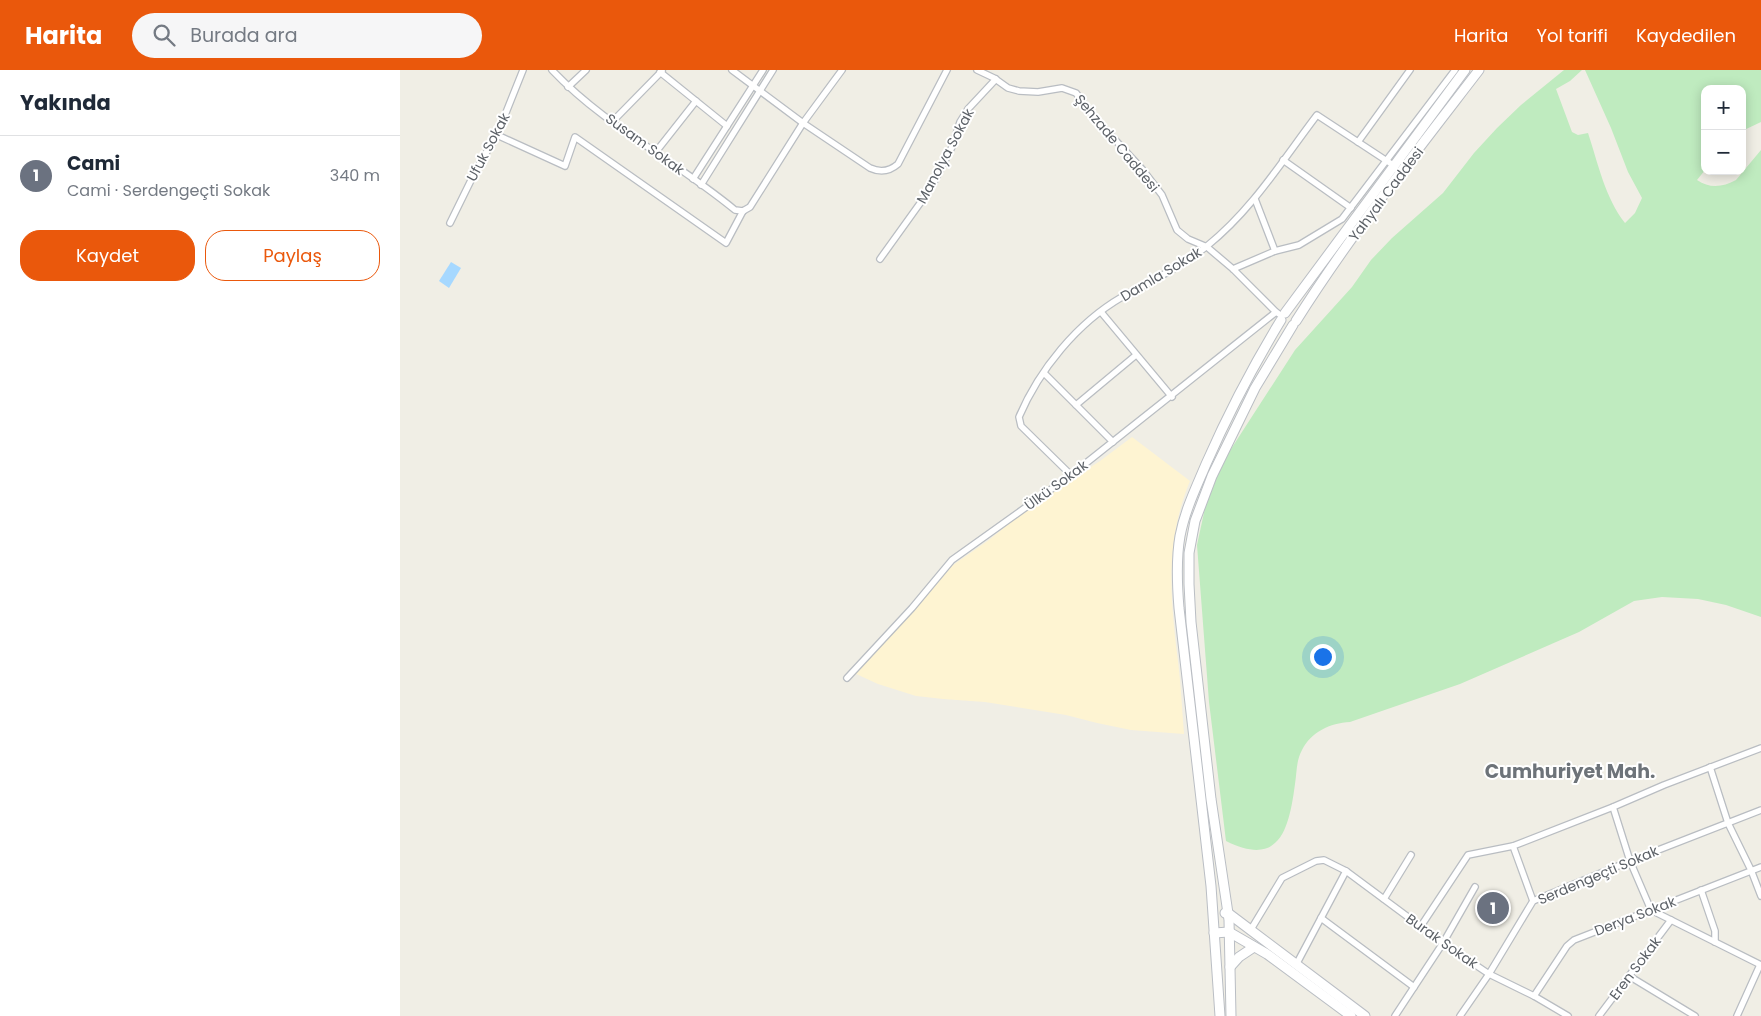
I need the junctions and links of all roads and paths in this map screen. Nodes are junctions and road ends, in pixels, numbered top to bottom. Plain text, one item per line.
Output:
1 (523, 70) edge
2 (552, 70) edge
3 (586, 70) edge
4 (732, 70) edge
5 (763, 70) edge
6 (773, 70) edge
7 (842, 70) edge
8 (947, 70) edge
9 (979, 70) edge
10 (1410, 70) edge
11 (1455, 70) edge
12 (1465, 70) edge
13 (1479, 70) edge
14 (662, 71) edge
15 (996, 79) junction
16 (753, 86) junction
17 (568, 87) junction
18 (760, 91) junction
19 (696, 101) junction
20 (612, 122) junction
21 (803, 123) junction
22 (727, 126) junction
23 (497, 135) junction
24 (1358, 142) junction
25 (655, 153) junction
26 (1283, 160) junction
27 (1390, 163) junction
28 (693, 179) junction
29 (701, 185) junction
30 (1255, 199) junction
31 (1351, 208) junction
32 (742, 211) junction
33 (450, 223) dead end
34 (1206, 246) junction
35 (1275, 251) junction
36 (880, 259) dead end
37 (1233, 269) junction
38 (1101, 312) junction
39 (1281, 315) junction
40 (1295, 323) junction
41 (1136, 355) junction
42 (1044, 373) junction
43 (1172, 397) junction
44 (1076, 405) junction
45 (1113, 442) junction
46 (1071, 475) junction
47 (847, 678) dead end
48 (1761, 748) edge
49 (1710, 768) junction
50 (1613, 807) junction
51 (1761, 810) edge
52 (1728, 823) junction
53 (1513, 846) junction
54 (1411, 855) dead end
55 (1630, 861) junction
56 (1761, 866) edge
57 (1751, 870) junction
58 (1346, 871) junction
59 (1474, 887) dead end
60 (1701, 890) junction
61 (1761, 896) edge
62 (1384, 899) junction
63 (1533, 901) junction
64 (1651, 910) junction
65 (1213, 913) junction
66 (1228, 913) junction
67 (1321, 918) junction
68 (1671, 920) junction
69 (1421, 926) junction
70 (1250, 931) junction
71 (1214, 932) junction
72 (1229, 932) junction
73 (1715, 942) junction
74 (1443, 943) junction
75 (1254, 947) junction
76 (1761, 956) edge
77 (1296, 965) junction
78 (1759, 965) edge
79 (1230, 967) junction
80 (1489, 974) junction
81 (1628, 976) junction
82 (1414, 987) junction
83 (1534, 996) junction
84 (1220, 1016) edge
85 (1231, 1016) edge
86 (1351, 1016) edge
87 (1365, 1016) edge
88 (1395, 1016) edge
89 (1460, 1016) edge
90 (1568, 1016) edge
91 (1599, 1016) edge
92 (1695, 1016) edge
93 (1737, 1016) edge

1 - 23 street, Ufuk Sokak
2 - 17 street, Susam Sokak
3 - 17 street
4 - 16 street
5 - 16 street
6 - 18 street
7 - 21 street
8 - 21 street
9 - 15 street, Şehzade Caddesi
10 - 24 street
11 - 27 street
12 - 27 main road, Yahyalı Caddesi
13 - 40 main road, Yahyalı Caddesi
14 - 19 street
14 - 20 street
15 - 34 street, Şehzade Caddesi
15 - 36 street, Manolya Sokak
16 - 18 street
16 - 22 street
17 - 20 street, Susam Sokak
18 - 21 street
18 - 29 street
19 - 22 street
19 - 25 street
20 - 25 street, Susam Sokak
21 - 32 street
22 - 28 street
23 - 32 street
23 - 33 street, Ufuk Sokak
24 - 26 street, Damla Sokak
24 - 27 street, Damla Sokak
25 - 28 street, Susam Sokak
26 - 30 street, Damla Sokak
26 - 31 street
27 - 31 street
27 - 39 main road, Yahyalı Caddesi
28 - 29 street, Susam Sokak
29 - 32 street, Susam Sokak
30 - 34 street, Damla Sokak
30 - 35 street
31 - 35 street
34 - 37 street, Şehzade Caddesi
34 - 38 street, Damla Sokak
35 - 37 street
37 - 39 street, Şehzade Caddesi
38 - 41 street
38 - 42 street, Damla Sokak
39 - 40 main road
39 - 40 main road
39 - 43 street, Ülkü Sokak
39 - 65 main road, Yahyalı Caddesi
40 - 66 main road, Yahyalı Caddesi
41 - 43 street
41 - 44 street
42 - 44 street
42 - 46 street, Damla Sokak
43 - 45 street, Ülkü Sokak
44 - 45 street
45 - 46 street, Ülkü Sokak
46 - 47 street, Ülkü Sokak
48 - 49 street
49 - 50 street
49 - 52 street
50 - 53 street
50 - 55 street
51 - 52 street, Serdengeçti Sokak
52 - 55 street, Serdengeçti Sokak
52 - 57 street
53 - 63 street
53 - 69 street
54 - 62 street
55 - 63 street, Serdengeçti Sokak
55 - 64 street
56 - 57 street, Derya Sokak
57 - 60 street, Derya Sokak
57 - 61 street
58 - 62 street, Burak Sokak
58 - 67 street
58 - 70 street, Burak Sokak
59 - 74 street
60 - 64 street, Derya Sokak
60 - 73 street
62 - 69 street, Burak Sokak
63 - 80 street, Serdengeçti Sokak
64 - 68 street
64 - 83 street, Derya Sokak
65 - 66 main road
65 - 71 main road, Yahyalı Caddesi
66 - 70 main road
66 - 72 main road, Yahyalı Caddesi
67 - 77 street
67 - 82 street
68 - 73 street
68 - 81 street, Eren Sokak
69 - 74 street, Burak Sokak
70 - 77 main road
71 - 72 main road
71 - 84 main road, Yahyalı Caddesi
72 - 75 main road
72 - 79 main road, Yahyalı Caddesi
73 - 78 street
74 - 80 street, Burak Sokak
74 - 82 street
75 - 79 main road
75 - 86 main road
76 - 78 street
77 - 87 main road
78 - 93 street
79 - 85 main road, Yahyalı Caddesi
80 - 83 street, Burak Sokak
80 - 89 street, Serdengeçti Sokak
81 - 91 street, Eren Sokak
81 - 92 street
82 - 88 street
83 - 90 street, Burak Sokak

